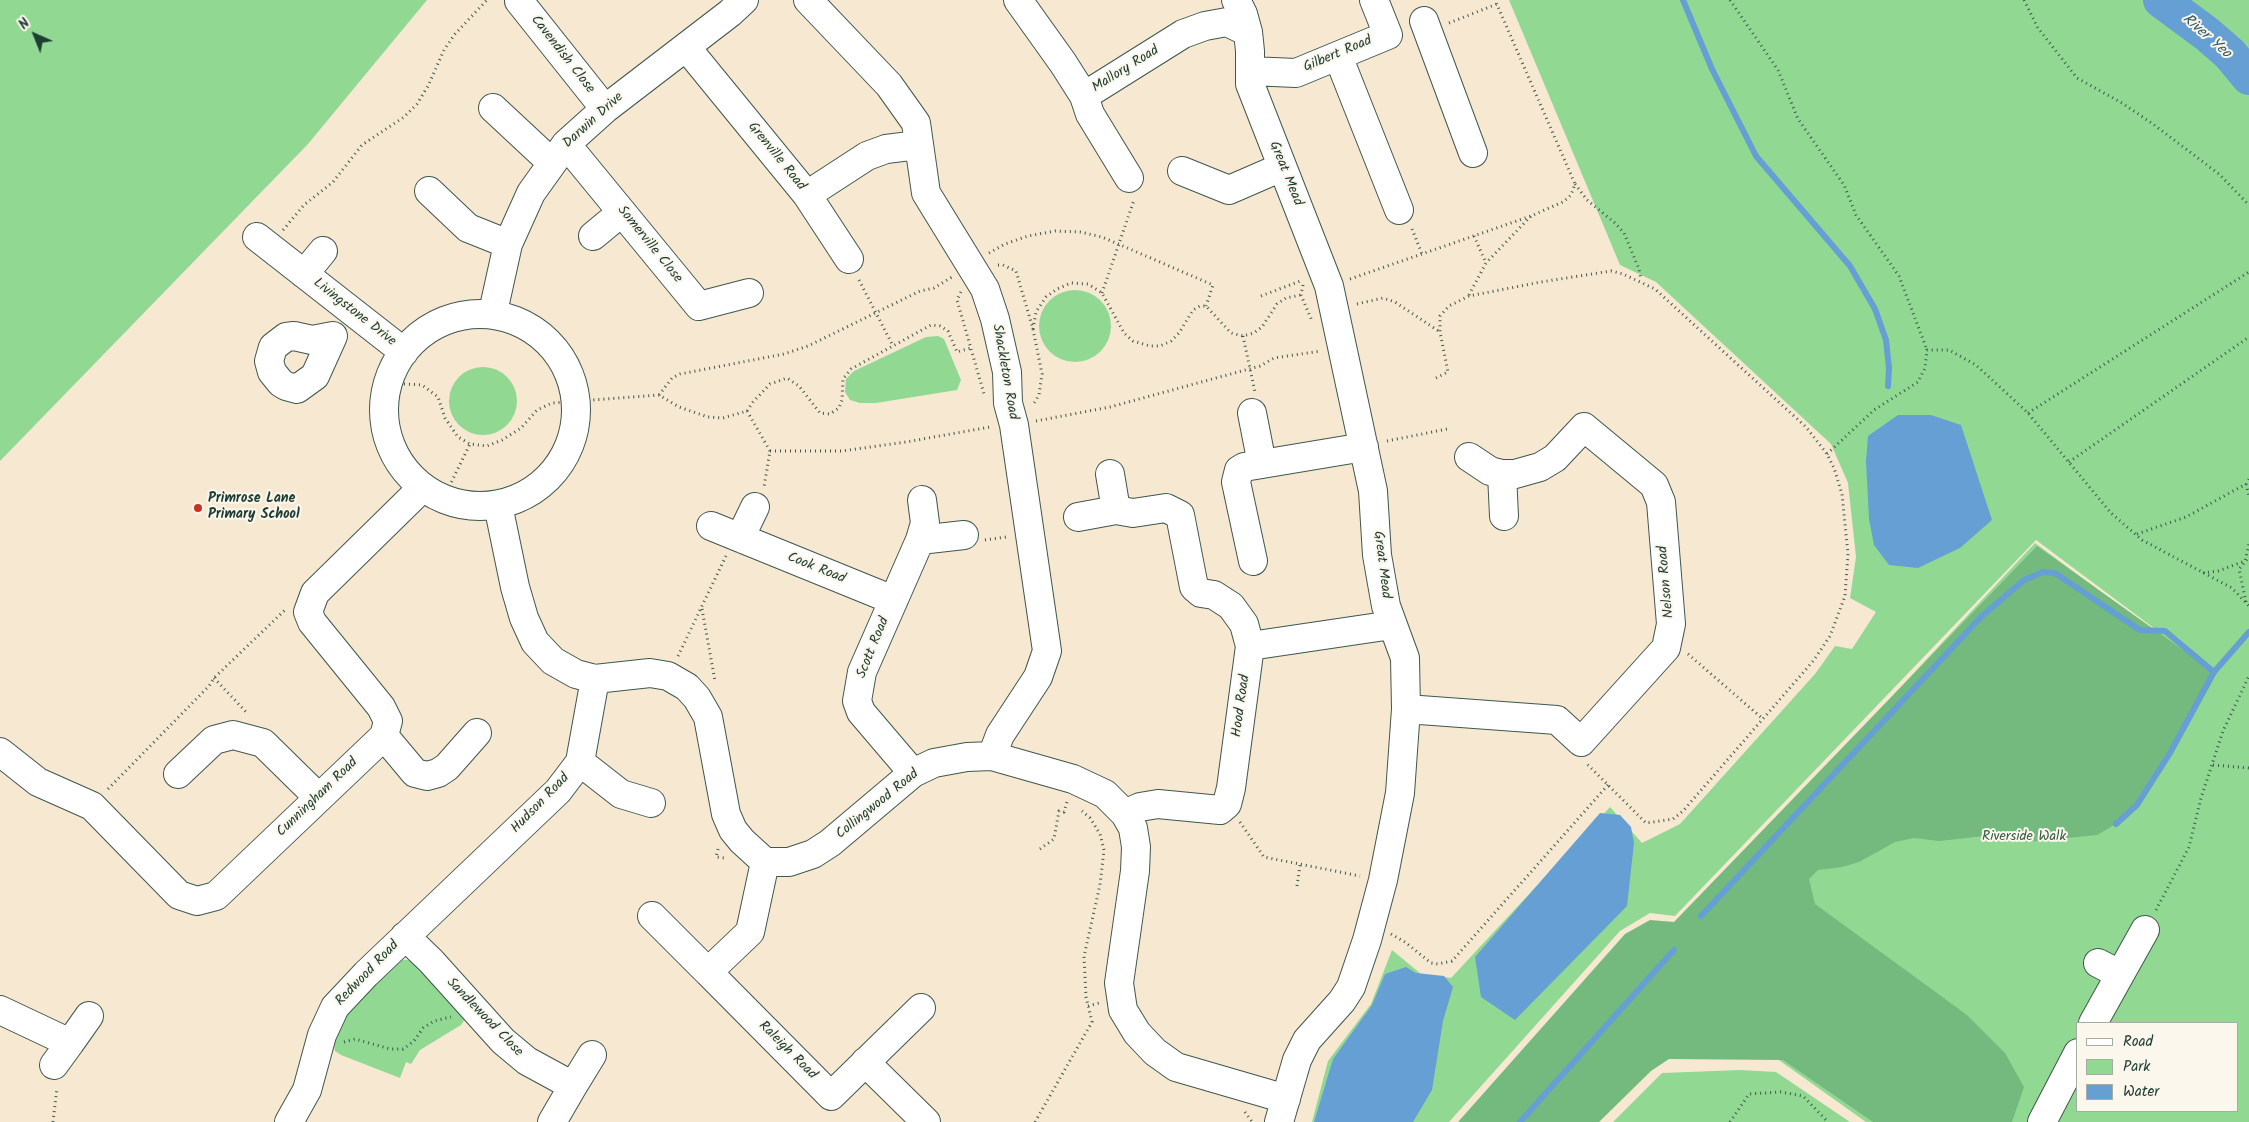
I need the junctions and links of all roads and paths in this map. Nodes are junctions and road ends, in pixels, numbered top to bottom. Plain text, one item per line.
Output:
1 (487, 0) edge
2 (808, 0) edge
3 (1018, 0) edge
4 (1236, 0) edge
5 (1374, 0) edge
6 (1730, 0) edge
7 (2024, 0) edge
8 (519, 1) edge
9 (1496, 2) edge
10 (731, 4) edge
11 (1429, 19) junction
12 (1248, 32) junction
13 (1388, 34) junction
14 (686, 47) junction
15 (1338, 56) junction
16 (1250, 71) junction
17 (1084, 96) junction
18 (493, 108) dead end
19 (605, 109) junction
20 (918, 145) junction
21 (559, 153) junction
22 (1473, 153) dead end
23 (1282, 168) junction
24 (1182, 171) dead end
25 (1129, 178) joint
26 (1574, 184) junction
27 (429, 191) dead end
28 (807, 195) junction
29 (2249, 205) edge
30 (1399, 210) dead end
31 (622, 212) junction
32 (1531, 216) junction
33 (593, 236) dead end
34 (1474, 236) junction
35 (264, 242) joint
36 (508, 244) junction
37 (1119, 244) junction
38 (323, 251) dead end
39 (849, 259) joint
40 (1486, 263) junction
41 (971, 264) junction
42 (2249, 272) edge
43 (304, 274) junction
44 (1641, 281) junction
45 (1316, 283) junction
46 (1102, 292) junction
47 (749, 293) dead end
48 (1301, 295) dead end
49 (1261, 296) dead end
50 (1469, 296) junction
51 (1366, 302) dead end
52 (1206, 306) junction
53 (354, 312) junction
54 (493, 312) junction
55 (875, 312) junction
56 (1033, 329) dead end
57 (1440, 332) junction
58 (333, 336) dead end
59 (1243, 336) junction
60 (2249, 337) edge
61 (893, 346) junction
62 (972, 348) dead end
63 (1343, 348) junction
64 (1926, 350) junction
65 (404, 352) junction
66 (1249, 369) junction
67 (1436, 378) dead end
68 (389, 383) junction
69 (659, 395) junction
70 (575, 401) junction
71 (748, 411) junction
72 (1252, 413) dead end
73 (2028, 413) junction
74 (1014, 425) junction
75 (1447, 429) dead end
76 (1391, 440) dead end
77 (470, 444) junction
78 (1364, 447) junction
79 (770, 451) junction
80 (1827, 454) junction
81 (1470, 457) dead end
82 (2068, 462) junction
83 (1262, 464) junction
84 (1110, 474) dead end
85 (1502, 474) junction
86 (2249, 479) edge
87 (2246, 484) junction
88 (432, 494) junction
89 (2249, 496) edge
90 (922, 500) dead end
91 (498, 505) junction
92 (754, 507) joint
93 (1116, 510) junction
94 (1504, 516) dead end
95 (1078, 517) dead end
96 (711, 526) dead end
97 (1029, 528) junction
98 (964, 535) joint
99 (2136, 535) junction
100 (740, 538) junction
101 (920, 540) junction
102 (2249, 544) edge
103 (2249, 557) edge
104 (1253, 561) dead end
105 (2245, 561) junction
106 (2203, 573) junction
107 (315, 593) junction
108 (893, 600) junction
109 (2247, 604) edge
110 (702, 608) junction
111 (1392, 625) junction
112 (1669, 637) junction
113 (1250, 646) junction
114 (668, 676) junction
115 (2249, 676) edge
116 (214, 678) junction
117 (595, 679) junction
118 (1406, 709) junction
119 (708, 717) junction
120 (1763, 719) junction
121 (477, 733) dead end
122 (384, 736) junction
123 (1581, 742) junction
124 (264, 743) junction
125 (0, 752) edge
126 (992, 756) junction
127 (580, 762) junction
128 (2213, 766) junction
129 (2249, 768) edge
130 (914, 773) junction
131 (178, 774) dead end
132 (1608, 785) junction
133 (1070, 796) junction
134 (318, 797) junction
135 (651, 803) dead end
136 (92, 806) junction
137 (1077, 807) dead end
138 (1126, 814) junction
139 (1254, 844) dead end
140 (1040, 849) dead end
141 (765, 862) junction
142 (1300, 865) junction
143 (1383, 880) junction
144 (1297, 886) dead end
145 (447, 896) joint
146 (651, 917) dead end
147 (2145, 930) joint
148 (405, 936) junction
149 (1405, 942) dead end
150 (708, 972) junction
151 (920, 1008) dead end
152 (0, 1010) edge
153 (90, 1016) dead end
154 (486, 1020) junction
155 (2093, 1022) edge
156 (62, 1054) junction
157 (592, 1055) dead end
158 (2076, 1057) edge
159 (866, 1062) junction
160 (314, 1065) junction
161 (573, 1086) junction
162 (1282, 1110) edge
163 (53, 1122) edge
164 (289, 1122) edge
165 (552, 1122) edge
166 (926, 1122) edge
167 (1035, 1122) edge
168 (1730, 1122) edge
169 (1828, 1122) edge
170 (2042, 1122) edge

1 - 35 path
2 - 20 street, Shackleton Road
3 - 17 street, Mallory Road
4 - 12 street, Great Mead
5 - 13 street, Gilbert Road
6 - 64 path
7 - 29 path
8 - 19 street, Cavendish Close
9 - 11 path
9 - 26 path
10 - 14 street, Darwin Drive
11 - 13 street
11 - 22 street
12 - 16 street, Great Mead
12 - 17 street, Mallory Road
13 - 15 street, Gilbert Road
14 - 19 street, Darwin Drive
14 - 28 street, Grenville Road
15 - 16 street, Gilbert Road
15 - 30 street
16 - 23 street, Great Mead
17 - 25 street
18 - 21 street
19 - 21 street, Darwin Drive
20 - 28 street, Grenville Road
20 - 41 street, Shackleton Road
21 - 31 street, Somerville Close
21 - 36 street, Darwin Drive
23 - 24 street
23 - 45 street, Great Mead
25 - 37 path
26 - 32 path
26 - 44 path
27 - 36 street
28 - 39 street
31 - 33 street
31 - 47 street, Somerville Close
32 - 34 path
32 - 40 path
34 - 40 path
34 - 45 path
35 - 43 street, Livingstone Drive
36 - 54 street, Darwin Drive
37 - 41 path
37 - 46 path
37 - 52 path
38 - 43 street, Livingstone Drive
39 - 55 path
40 - 50 path
41 - 55 path
41 - 74 street, Shackleton Road
42 - 73 path
43 - 53 street, Livingstone Drive
44 - 50 path
44 - 80 path
45 - 49 path
45 - 63 street, Great Mead
46 - 52 path
46 - 56 path
48 - 59 path
50 - 57 path
51 - 57 path
52 - 59 path
53 - 58 street
53 - 65 street, Livingstone Drive
54 - 65 street
54 - 70 street
55 - 61 path
55 - 69 path
57 - 67 path
59 - 66 path
60 - 82 path
61 - 62 path
61 - 71 path
63 - 66 path
63 - 78 street, Great Mead
64 - 73 path
64 - 80 path
65 - 68 street
66 - 74 path
68 - 77 path
68 - 88 street
69 - 70 path
69 - 71 path
70 - 77 path
70 - 91 street
71 - 79 path
72 - 83 street
73 - 82 path
74 - 79 path
74 - 97 street, Shackleton Road
75 - 76 path
77 - 88 path
78 - 83 street
78 - 111 street, Great Mead
79 - 92 path
80 - 120 path
81 - 85 street
82 - 99 path
83 - 104 street
84 - 93 street
85 - 94 street
85 - 112 street, Nelson Road
86 - 87 path
87 - 89 path
87 - 99 path
88 - 91 street
88 - 107 street
90 - 101 street, Scott Road
91 - 117 street
92 - 100 street
93 - 95 street
93 - 113 street
96 - 100 street, Cook Road
97 - 98 path
97 - 126 street, Shackleton Road
98 - 101 street
99 - 106 path
100 - 108 street, Cook Road
100 - 110 path
101 - 108 street, Scott Road
102 - 105 path
103 - 105 path
105 - 106 path
105 - 109 path
106 - 109 path
107 - 116 path
107 - 122 street
108 - 130 street, Scott Road
110 - 114 path
110 - 119 path
111 - 113 street
111 - 118 street, Great Mead
112 - 120 path
112 - 123 street, Nelson Road
113 - 138 street, Hood Road
114 - 117 street
114 - 119 street
115 - 128 path
116 - 124 path
116 - 136 path
117 - 127 street, Hudson Road
118 - 123 street
118 - 143 street, Great Mead
119 - 141 street
120 - 132 path
121 - 122 street
122 - 134 street, Cunningham Road
123 - 132 path
124 - 131 street
124 - 134 street
125 - 136 street, Cunningham Road
126 - 130 street, Collingwood Road
126 - 133 street, Collingwood Road
127 - 135 street, Hudson Road
127 - 145 street, Hudson Road
128 - 129 path
128 - 147 path
130 - 141 street, Collingwood Road
132 - 149 path
133 - 138 street, Collingwood Road
133 - 140 path
134 - 136 street, Cunningham Road
137 - 167 path
138 - 162 street, Collingwood Road
139 - 142 path
141 - 150 street
142 - 143 path
142 - 144 path
143 - 162 street, Great Mead
145 - 148 street, Redwood Road
146 - 150 street, Raleigh Road
147 - 155 street
148 - 154 street, Sandlewood Close
148 - 160 street, Redwood Road
150 - 159 street, Raleigh Road
151 - 159 street, Raleigh Road
152 - 156 street
153 - 156 street
154 - 160 path
154 - 161 street, Sandlewood Close
156 - 163 path
157 - 161 street
158 - 170 street
159 - 166 street
160 - 164 street, Redwood Road
161 - 165 street
168 - 169 path

